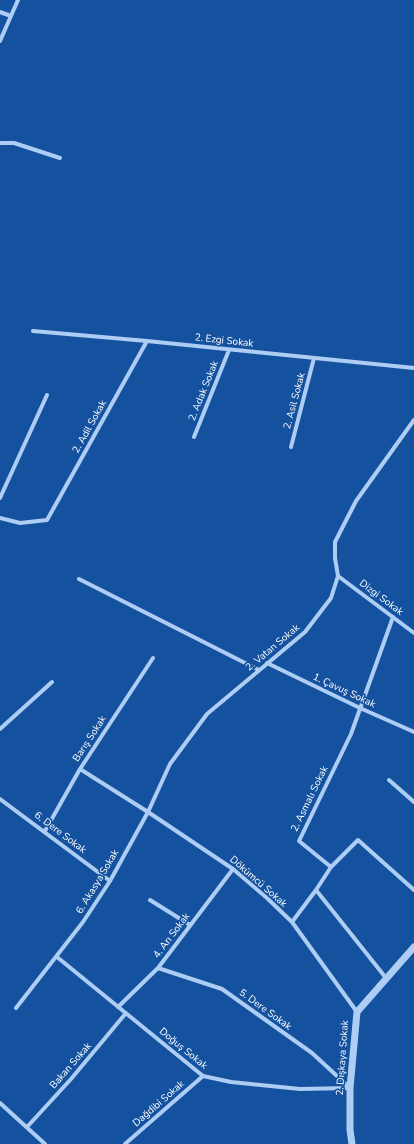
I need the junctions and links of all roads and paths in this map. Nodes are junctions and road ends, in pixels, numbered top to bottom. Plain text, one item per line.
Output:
1 (18, 0) edge
2 (0, 12) edge
3 (12, 16) junction
4 (0, 41) edge
5 (0, 143) edge
6 (60, 158) dead end
7 (33, 331) dead end
8 (147, 341) junction
9 (229, 350) junction
10 (314, 358) junction
11 (414, 368) edge
12 (47, 395) dead end
13 (414, 420) edge
14 (194, 437) dead end
15 (291, 447) dead end
16 (0, 498) edge
17 (0, 518) edge
18 (338, 576) junction
19 (79, 579) dead end
20 (393, 617) junction
21 (414, 633) edge
22 (153, 658) dead end
23 (267, 663) junction
24 (259, 670) junction
25 (52, 682) dead end
26 (360, 708) junction
27 (0, 730) edge
28 (414, 732) edge
29 (80, 769) junction
30 (389, 780) dead end
31 (0, 799) edge
32 (414, 802) edge
33 (148, 812) junction
34 (44, 831) junction
35 (331, 867) junction
36 (233, 869) junction
37 (110, 881) junction
38 (316, 890) junction
39 (414, 890) edge
40 (150, 900) dead end
41 (292, 922) junction
42 (190, 924) junction
43 (414, 947) edge
44 (57, 957) junction
45 (158, 968) junction
46 (386, 978) junction
47 (118, 1007) junction
48 (16, 1008) dead end
49 (357, 1012) junction
50 (126, 1013) junction
51 (203, 1076) junction
52 (350, 1088) junction
53 (0, 1103) edge
54 (27, 1127) junction
55 (45, 1144) edge
56 (126, 1144) edge
57 (352, 1144) edge

1 - 3 street
2 - 3 street
3 - 4 street
5 - 6 street
7 - 8 street, 2. Ezgi Sokak
8 - 9 street, 2. Ezgi Sokak
8 - 17 street, 2. Adil Sokak
9 - 10 street, 2. Ezgi Sokak
9 - 14 street, 2. Adak Sokak
10 - 11 street, 2. Ezgi Sokak
10 - 15 street, 2. Asil Sokak
12 - 16 street
13 - 18 street, 2. Vatan Sokak
18 - 20 street, Dizgi Sokak
18 - 23 street, 2. Vatan Sokak
19 - 24 street
20 - 21 street, Dizgi Sokak
20 - 26 street, 2. Asmalı Sokak
22 - 29 street, Barış Sokak
23 - 24 street, 2. Vatan Sokak
23 - 26 street, 1. Çavuş Sokak
24 - 33 street, 2. Vatan Sokak
25 - 27 street
26 - 28 street, 1. Çavuş Sokak
26 - 35 street, 2. Asmalı Sokak
29 - 33 street, Dökümcü Sokak
29 - 34 street, Barış Sokak
30 - 32 street
31 - 34 street, 6. Dere Sokak
33 - 36 street, Dökümcü Sokak
33 - 37 street, 6. Akasya Sokak
34 - 37 street, 6. Dere Sokak
35 - 38 street
35 - 39 street
36 - 41 street, Dökümcü Sokak
36 - 42 street, 4. Arı Sokak
37 - 44 street, 6. Akasya Sokak
38 - 41 street
38 - 46 street
40 - 42 street
41 - 49 street, Dökümcü Sokak
42 - 45 street, 4. Arı Sokak
43 - 46 street, 2. Dışkaya Sokak
44 - 47 street, Doğuş Sokak
44 - 48 street, 6. Akasya Sokak
45 - 47 street, 4. Arı Sokak
45 - 52 street, 5. Dere Sokak
46 - 49 street, 2. Dışkaya Sokak
47 - 50 street, Doğuş Sokak
49 - 52 street, 2. Dışkaya Sokak
50 - 51 street, Doğuş Sokak
50 - 54 street, Bakan Sokak
51 - 52 street, Doğuş Sokak
51 - 56 street, Dağdibi Sokak
52 - 57 street, 2. Dışkaya Sokak
53 - 54 street
54 - 55 street

